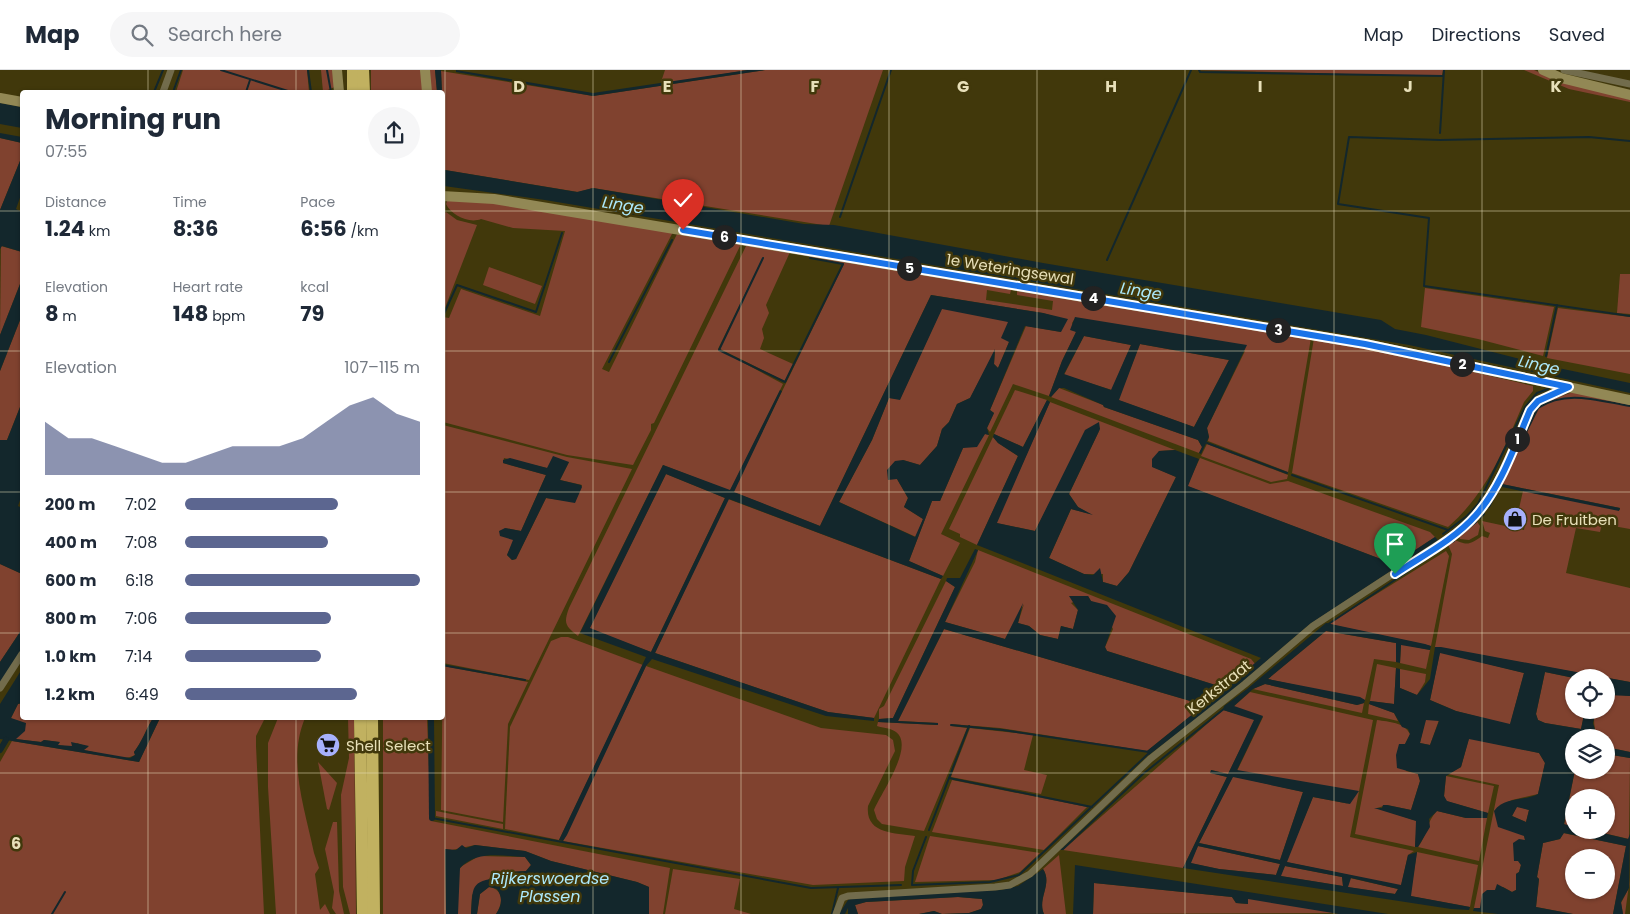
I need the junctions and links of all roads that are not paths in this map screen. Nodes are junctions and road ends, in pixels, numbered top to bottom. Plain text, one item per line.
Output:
1 (171, 70) edge
2 (337, 70) edge
3 (353, 70) edge
4 (363, 70) edge
5 (425, 70) edge
6 (1543, 70) edge
7 (1564, 70) edge
8 (1630, 84) edge
9 (164, 90) edge
10 (339, 90) edge
11 (353, 90) edge
12 (364, 90) edge
13 (427, 90) edge
14 (1630, 95) edge
15 (0, 98) edge
16 (20, 102) edge
17 (445, 196) edge
18 (1569, 387) junction
19 (1630, 400) edge
20 (20, 657) edge
21 (0, 688) edge
22 (360, 720) edge
23 (372, 720) edge
24 (377, 720) edge
25 (372, 734) junction
26 (363, 914) edge
27 (374, 914) edge
28 (836, 914) edge

1 - 9 street
2 - 10 street
3 - 11 highway
4 - 12 highway
5 - 13 street
6 - 14 street
7 - 8 street
15 - 16 street
17 - 18 street, 1e Weteringsewal
18 - 19 street, 1e Weteringsewal
18 - 28 street, Kerkstraat
20 - 21 street
22 - 26 highway
23 - 25 highway
24 - 25 highway
25 - 27 highway

